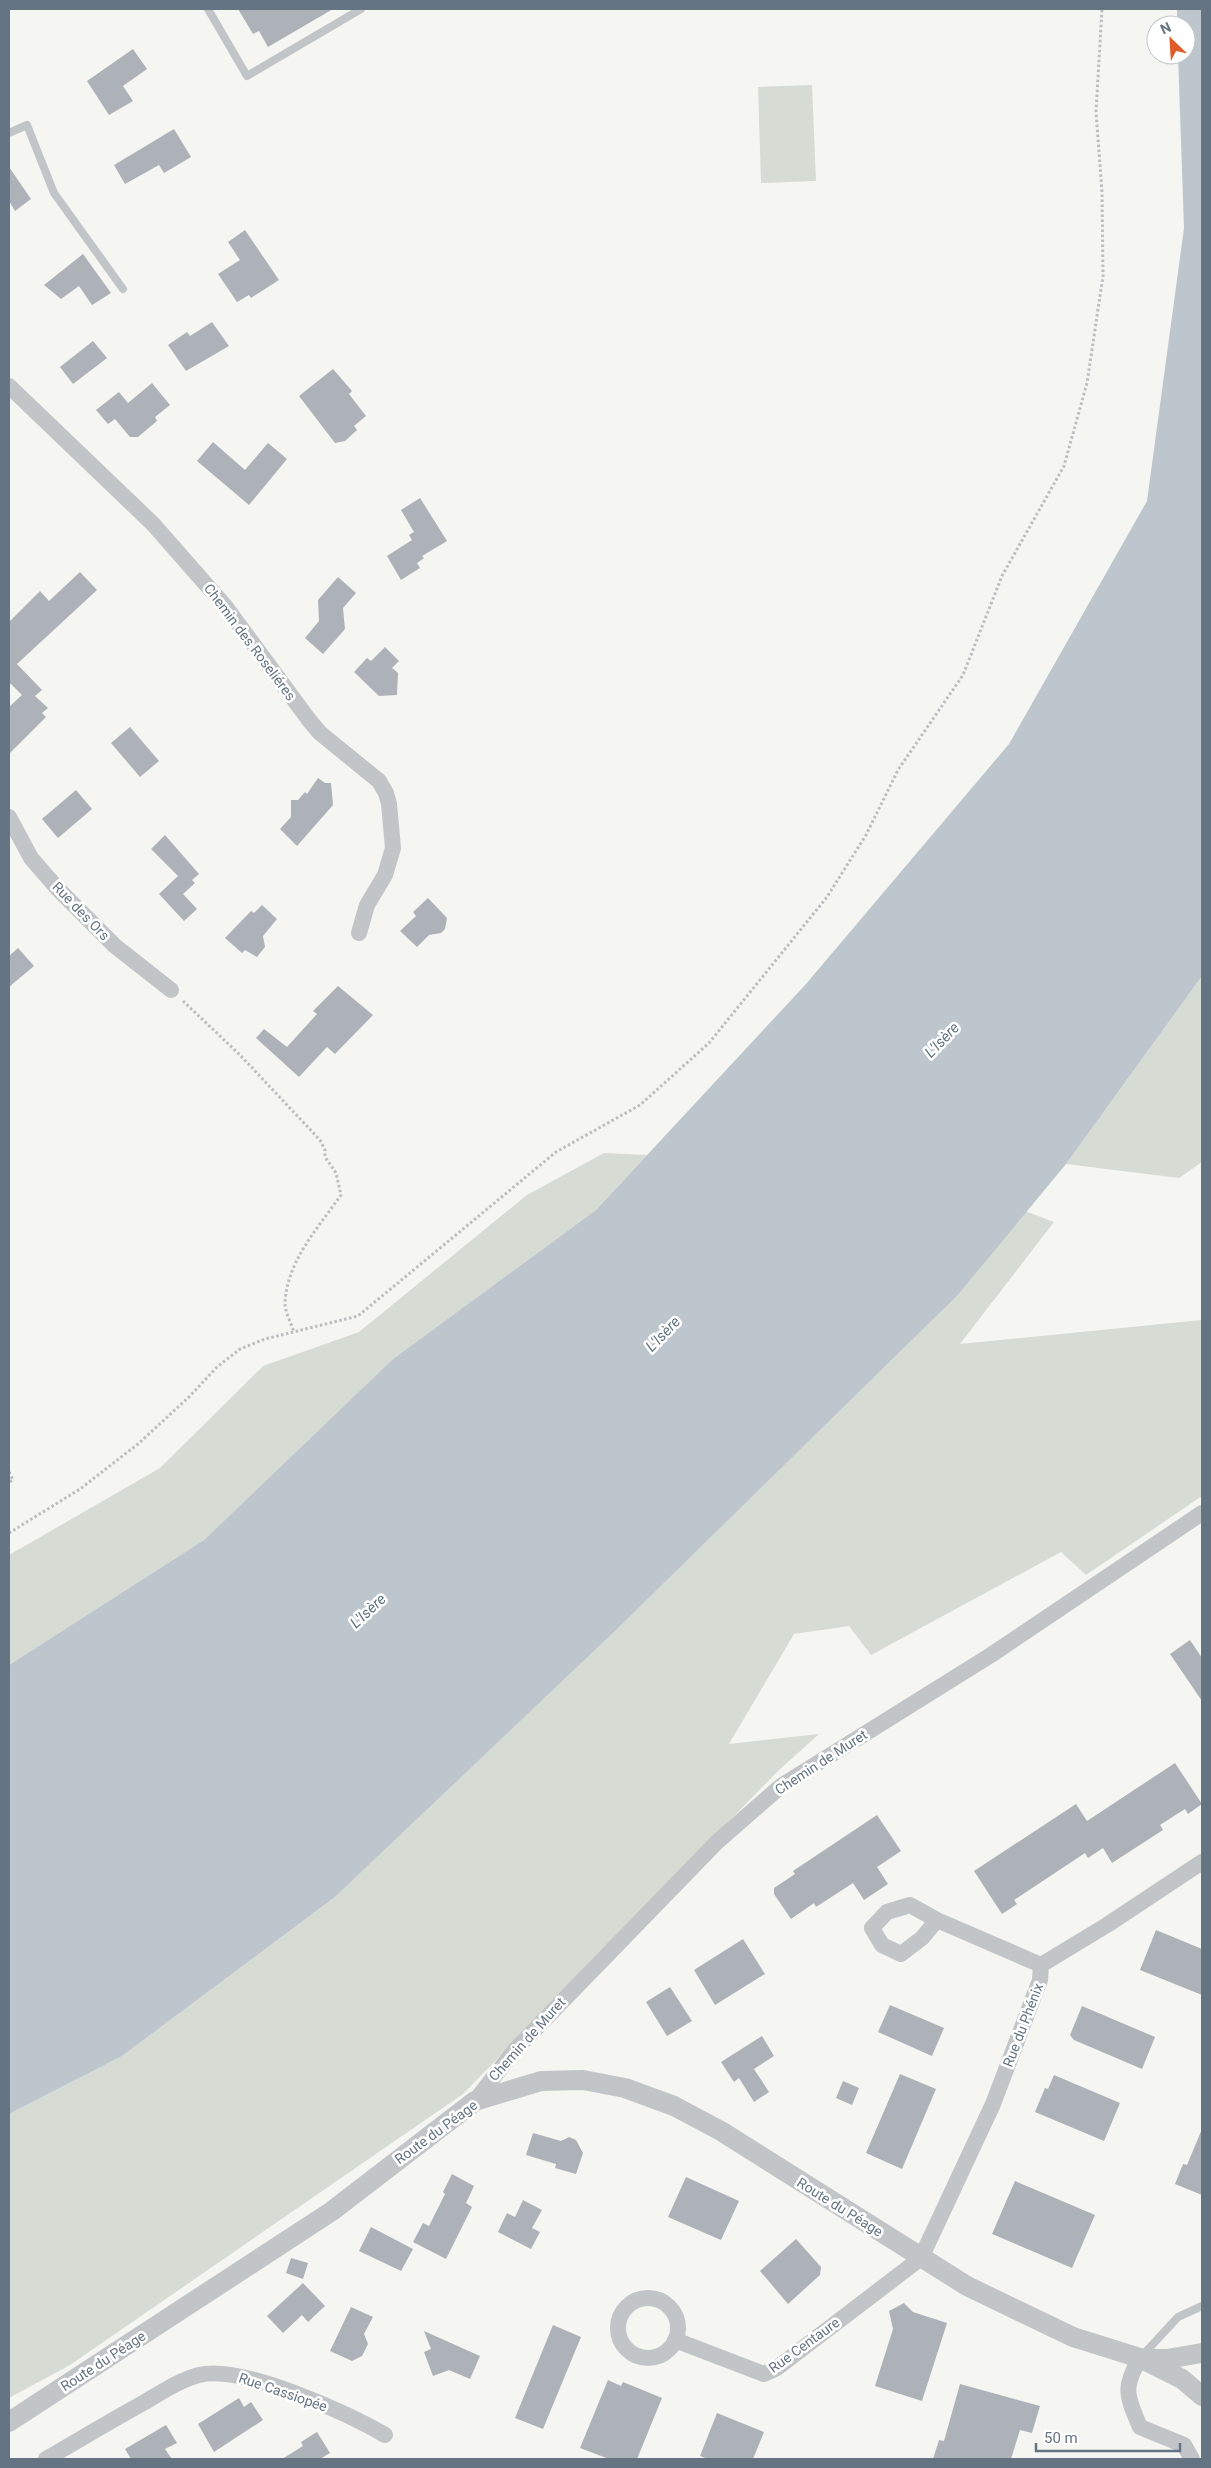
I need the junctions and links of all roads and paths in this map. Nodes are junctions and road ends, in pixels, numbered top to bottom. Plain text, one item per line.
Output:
1 (208, 9) edge
2 (361, 9) edge
3 (1102, 9) edge
4 (9, 133) edge
5 (123, 289) dead end
6 (9, 386) edge
7 (9, 817) edge
8 (359, 933) dead end
9 (171, 990) joint
10 (294, 1332) junction
11 (9, 1472) edge
12 (9, 1482) edge
13 (1202, 1513) edge
14 (9, 1533) edge
15 (1202, 1862) edge
16 (937, 1920) dead end
17 (1041, 1964) junction
18 (475, 2101) junction
19 (920, 2258) junction
20 (1202, 2306) edge
21 (675, 2340) dead end
22 (1202, 2353) edge
23 (1140, 2358) junction
24 (1202, 2396) edge
25 (9, 2422) edge
26 (385, 2435) dead end
27 (46, 2459) edge
28 (1192, 2459) edge

1 - 2 lane
3 - 10 path
4 - 5 lane
6 - 8 street, Chemin des Roseliéres
7 - 9 street, Rue des Ors
9 - 10 path
10 - 14 path
11 - 12 path
13 - 18 street, Chemin de Muret
15 - 17 street, Rue du Phénix
16 - 17 street
17 - 19 street, Rue du Phénix
18 - 19 street, Route du Péage
18 - 25 street, Route du Péage
19 - 21 street, Rue Centaure
19 - 23 street, Route du Péage
20 - 23 lane
22 - 23 street, Route du Péage
23 - 24 street, Route du Péage
23 - 28 street
26 - 27 street, Rue Cassiopée

